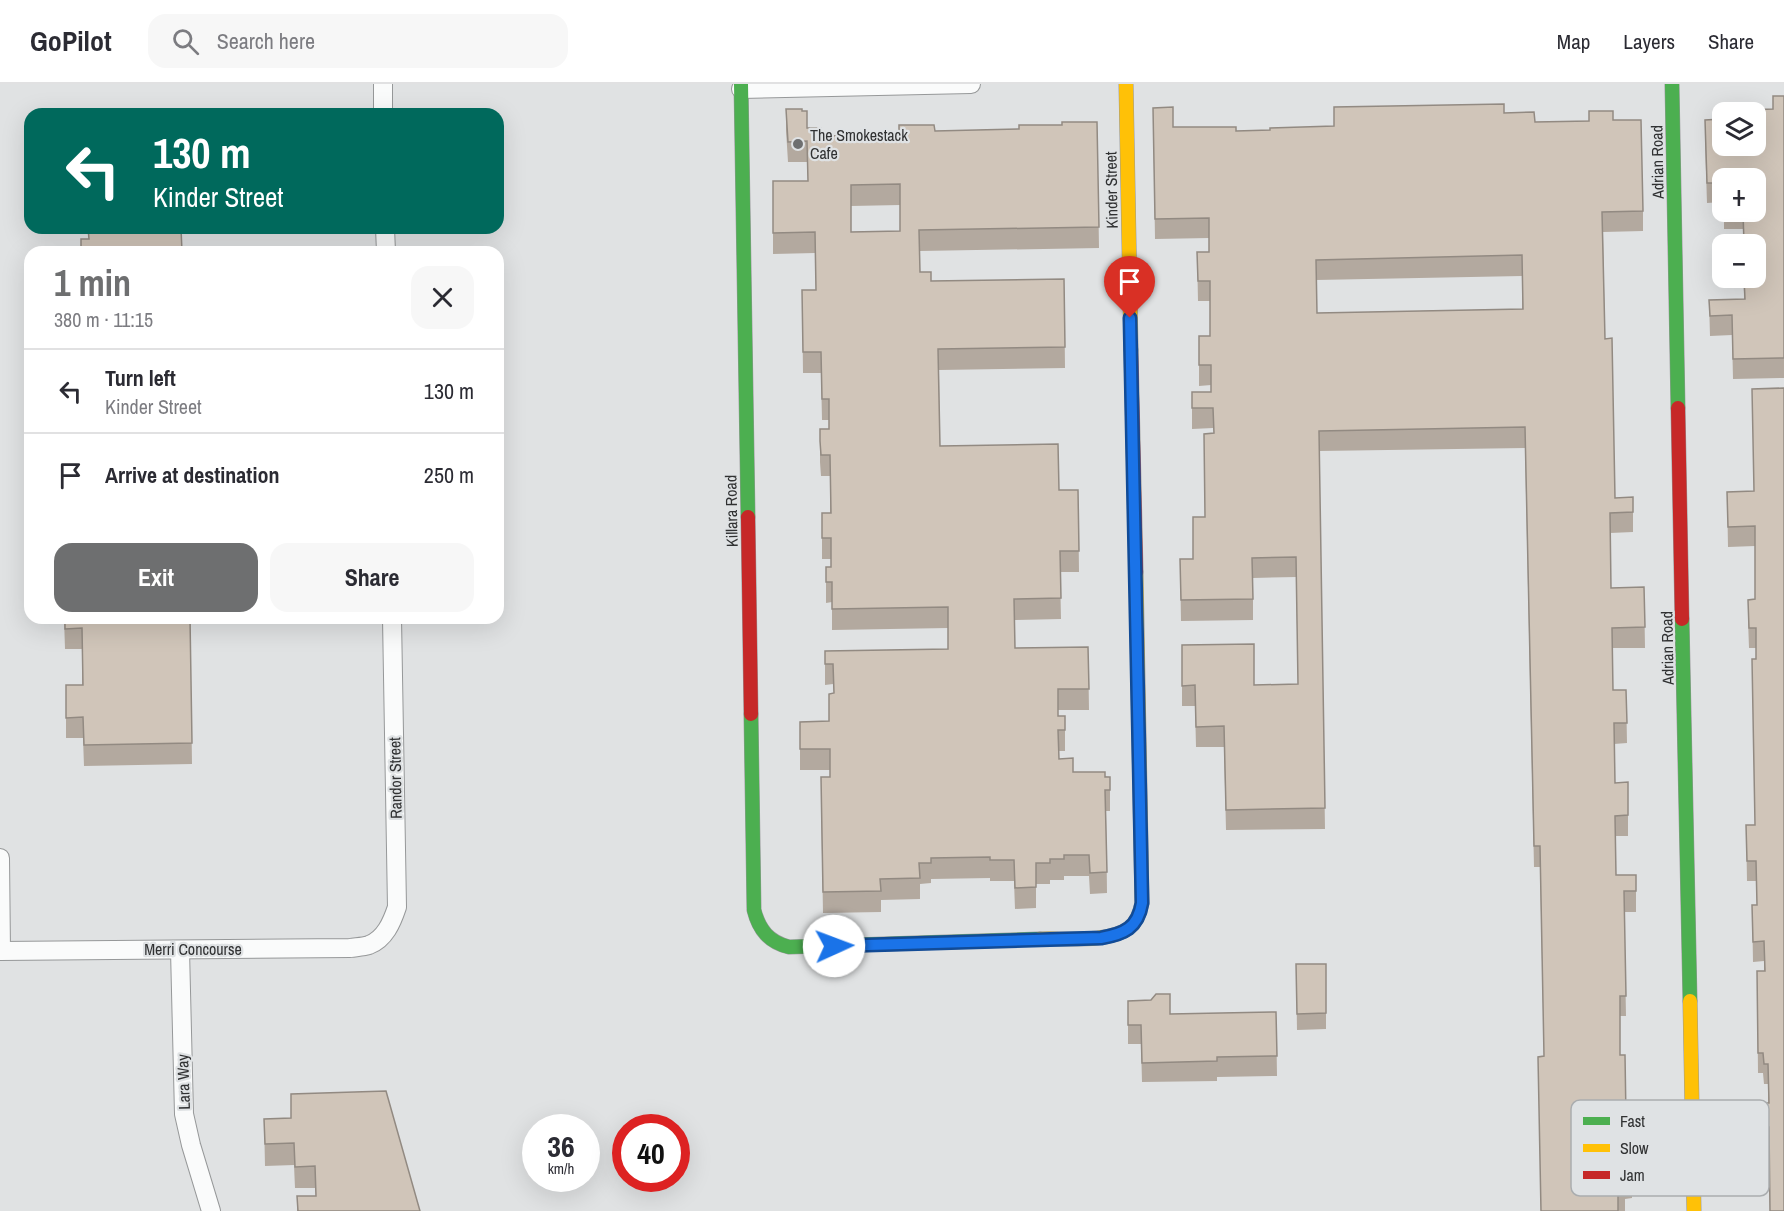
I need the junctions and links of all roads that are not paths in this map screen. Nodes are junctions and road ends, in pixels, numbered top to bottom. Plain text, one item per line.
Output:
1 (382, 84) edge
2 (972, 84) edge
3 (1126, 84) edge
4 (1672, 84) edge
5 (741, 86) edge
6 (383, 108) edge
7 (392, 624) edge
8 (0, 858) edge
9 (383, 935) joint
10 (764, 935) joint
11 (180, 950) junction
12 (1, 951) edge
13 (1692, 1100) edge
14 (1694, 1196) edge
15 (211, 1211) edge
16 (1694, 1211) edge

1 - 6 street
2 - 5 street
3 - 10 street, Kinder Street
4 - 13 street, Adrian Road
5 - 10 street, Killara Road
7 - 9 street, Randor Street
8 - 12 street
9 - 11 street, Merri Concourse
11 - 12 street, Merri Concourse
11 - 15 street, Lara Way
14 - 16 street, Adrian Road

